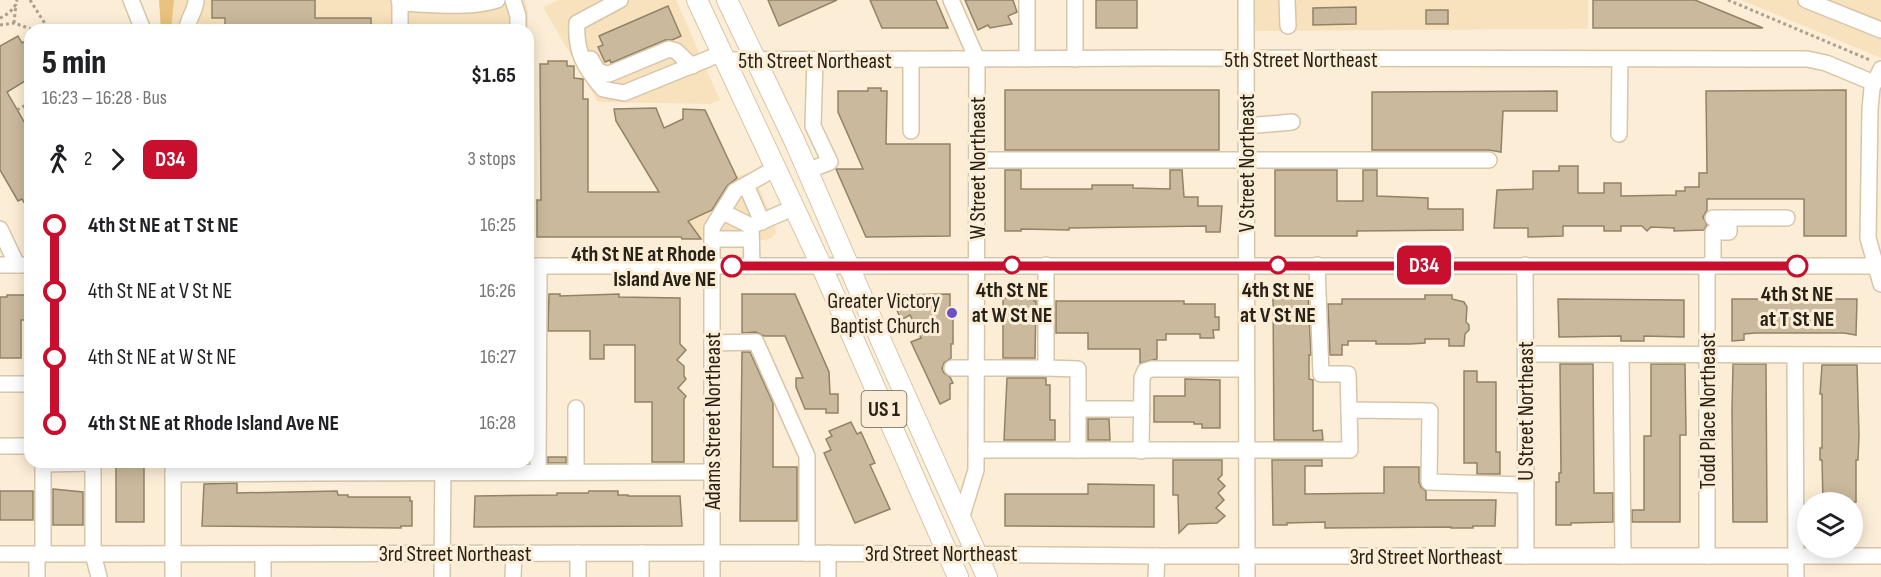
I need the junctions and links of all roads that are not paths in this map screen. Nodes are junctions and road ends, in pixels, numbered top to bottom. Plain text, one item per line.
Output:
1 (131, 0) edge
2 (196, 0) edge
3 (497, 0) edge
4 (513, 0) edge
5 (620, 0) edge
6 (696, 0) edge
7 (728, 0) edge
8 (951, 0) edge
9 (1027, 0) edge
10 (1076, 0) edge
11 (1246, 0) edge
12 (1287, 0) edge
13 (1806, 0) edge
14 (400, 2) edge
15 (588, 16) junction
16 (141, 24) edge
17 (188, 24) edge
18 (400, 24) edge
19 (518, 24) edge
20 (1288, 26) dead end
21 (1881, 30) edge
22 (722, 57) junction
23 (977, 58) junction
24 (1027, 58) junction
25 (1075, 58) junction
26 (911, 59) junction
27 (1246, 59) junction
28 (1620, 59) junction
29 (755, 60) junction
30 (816, 60) junction
31 (1878, 65) edge
32 (692, 66) junction
33 (1874, 83) junction
34 (1292, 122) dead end
35 (813, 126) junction
36 (1246, 126) junction
37 (910, 131) dead end
38 (1618, 134) dead end
39 (792, 136) junction
40 (977, 160) junction
41 (1246, 160) junction
42 (1489, 160) dead end
43 (774, 169) junction
44 (807, 171) junction
45 (746, 185) junction
46 (793, 208) junction
47 (723, 212) junction
48 (1713, 218) dead end
49 (1729, 218) junction
50 (1787, 218) dead end
51 (0, 229) edge
52 (754, 229) junction
53 (712, 239) junction
54 (0, 265) edge
55 (24, 265) edge
56 (821, 265) junction
57 (848, 265) junction
58 (977, 265) junction
59 (1046, 265) junction
60 (1246, 265) junction
61 (1317, 265) junction
62 (1525, 265) junction
63 (1710, 265) junction
64 (534, 266) edge
65 (712, 266) junction
66 (752, 266) junction
67 (1878, 266) edge
68 (1881, 284) edge
69 (712, 343) junction
70 (1526, 354) junction
71 (1621, 354) junction
72 (1707, 354) junction
73 (1881, 355) edge
74 (1795, 356) junction
75 (952, 368) dead end
76 (1046, 368) junction
77 (976, 369) junction
78 (1246, 369) junction
79 (0, 384) edge
80 (24, 384) edge
81 (576, 408) dead end
82 (1078, 409) junction
83 (1142, 409) junction
84 (1349, 410) junction
85 (0, 446) edge
86 (24, 446) edge
87 (976, 450) junction
88 (1078, 450) junction
89 (1141, 451) junction
90 (1246, 451) junction
91 (43, 468) edge
92 (93, 468) edge
93 (172, 468) edge
94 (443, 468) edge
95 (462, 468) edge
96 (538, 472) junction
97 (576, 472) junction
98 (712, 472) junction
99 (1526, 485) junction
100 (962, 519) junction
101 (442, 553) junction
102 (514, 553) junction
103 (578, 553) junction
104 (641, 553) junction
105 (712, 553) junction
106 (807, 553) junction
107 (828, 553) junction
108 (948, 553) junction
109 (977, 553) junction
110 (0, 554) edge
111 (40, 554) junction
112 (93, 554) junction
113 (173, 554) junction
114 (263, 554) junction
115 (1157, 556) junction
116 (1247, 556) junction
117 (1526, 556) junction
118 (1623, 556) junction
119 (1707, 556) junction
120 (1796, 556) junction
121 (1881, 556) edge
122 (37, 577) edge
123 (99, 577) edge
124 (173, 577) edge
125 (263, 577) edge
126 (442, 577) edge
127 (513, 577) edge
128 (578, 577) edge
129 (641, 577) edge
130 (712, 577) edge
131 (828, 577) edge
132 (958, 577) edge
133 (987, 577) edge
134 (1156, 577) edge
135 (1247, 577) edge
136 (1796, 577) edge

1 - 16 street
2 - 17 street
3 - 14 street
4 - 19 street
5 - 15 street
6 - 22 main road, US 1
7 - 29 main road, US 1
8 - 23 street, W Street Northeast
9 - 24 street
10 - 25 street
11 - 27 street, V Street Northeast
12 - 20 street
13 - 21 street
14 - 18 street
15 - 32 street
15 - 32 street
22 - 29 street, 5th Street Northeast
22 - 32 street
22 - 43 main road, US 1
23 - 24 street, 5th Street Northeast
23 - 26 street, 5th Street Northeast
23 - 40 street, W Street Northeast
24 - 25 street, 5th Street Northeast
25 - 27 street, 5th Street Northeast
26 - 30 street, 5th Street Northeast
26 - 37 street
27 - 28 street, 5th Street Northeast
27 - 36 street, V Street Northeast
28 - 33 street, 5th Street Northeast
28 - 38 street
29 - 30 street, 5th Street Northeast
29 - 39 main road, US 1
30 - 35 street
31 - 33 street
33 - 67 street
34 - 36 street
35 - 39 street
35 - 44 street
36 - 41 street, V Street Northeast
39 - 44 main road, US 1
40 - 41 street
40 - 58 street, W Street Northeast
41 - 42 street
41 - 60 street, V Street Northeast
43 - 45 street
43 - 46 main road, US 1
44 - 57 main road, US 1
45 - 47 street
45 - 52 street
46 - 52 street
46 - 56 main road, US 1
47 - 52 street
47 - 53 street
48 - 49 street
49 - 50 street
49 - 63 street, Todd Place Northeast
51 - 55 street
52 - 53 street
52 - 66 street
53 - 65 street, Adams Street Northeast
54 - 55 street
56 - 57 street
56 - 66 street
56 - 108 main road, US 1
57 - 58 street
57 - 100 main road, US 1
58 - 59 street
58 - 77 street, W Street Northeast
59 - 60 street
59 - 76 street
60 - 61 street
60 - 78 street, V Street Northeast
61 - 62 street
61 - 84 street
62 - 63 street
62 - 70 street, U Street Northeast
63 - 67 street
63 - 72 street, Todd Place Northeast
64 - 65 street
64 - 96 street
65 - 66 street
65 - 69 street, Adams Street Northeast
67 - 68 street
69 - 98 street, Adams Street Northeast
69 - 106 street
70 - 71 street
70 - 99 street, U Street Northeast
71 - 72 street
71 - 118 street
72 - 74 street
72 - 119 street, Todd Place Northeast
73 - 74 street
74 - 120 street
75 - 77 street
76 - 77 street
76 - 82 street
77 - 87 street, W Street Northeast
78 - 83 street
78 - 90 street, V Street Northeast
79 - 80 street
81 - 97 street
82 - 83 street
82 - 88 street
83 - 89 street
84 - 90 street
84 - 99 street
85 - 86 street
87 - 88 street
87 - 100 street, W Street Northeast
88 - 89 street
89 - 90 street
90 - 116 street, V Street Northeast
91 - 111 street
92 - 112 street
93 - 113 street
94 - 101 street
95 - 96 street
96 - 97 street
97 - 98 street
98 - 105 street, Adams Street Northeast
99 - 117 street, U Street Northeast
100 - 109 main road, US 1
101 - 102 street, 3rd Street Northeast
101 - 114 street, 3rd Street Northeast
101 - 126 street
102 - 103 street, 3rd Street Northeast
102 - 127 street
103 - 104 street, 3rd Street Northeast
103 - 128 street
104 - 105 street, 3rd Street Northeast
104 - 129 street
105 - 106 street, 3rd Street Northeast
105 - 130 street, Adams Street Northeast
106 - 107 street, 3rd Street Northeast
107 - 108 street, 3rd Street Northeast
107 - 131 street
108 - 109 street, 3rd Street Northeast
108 - 132 main road, US 1
109 - 115 street, 3rd Street Northeast
109 - 133 main road, US 1
110 - 111 street, 3rd Street Northeast
111 - 112 street, 3rd Street Northeast
111 - 122 street
112 - 113 street, 3rd Street Northeast
112 - 123 street
113 - 114 street, 3rd Street Northeast
113 - 124 street
114 - 125 street
115 - 116 street, 3rd Street Northeast
115 - 134 street
116 - 117 street, 3rd Street Northeast
116 - 135 street, V Street Northeast
117 - 118 street, 3rd Street Northeast
118 - 119 street, 3rd Street Northeast
119 - 120 street, 3rd Street Northeast
120 - 121 street, 3rd Street Northeast
120 - 136 street

